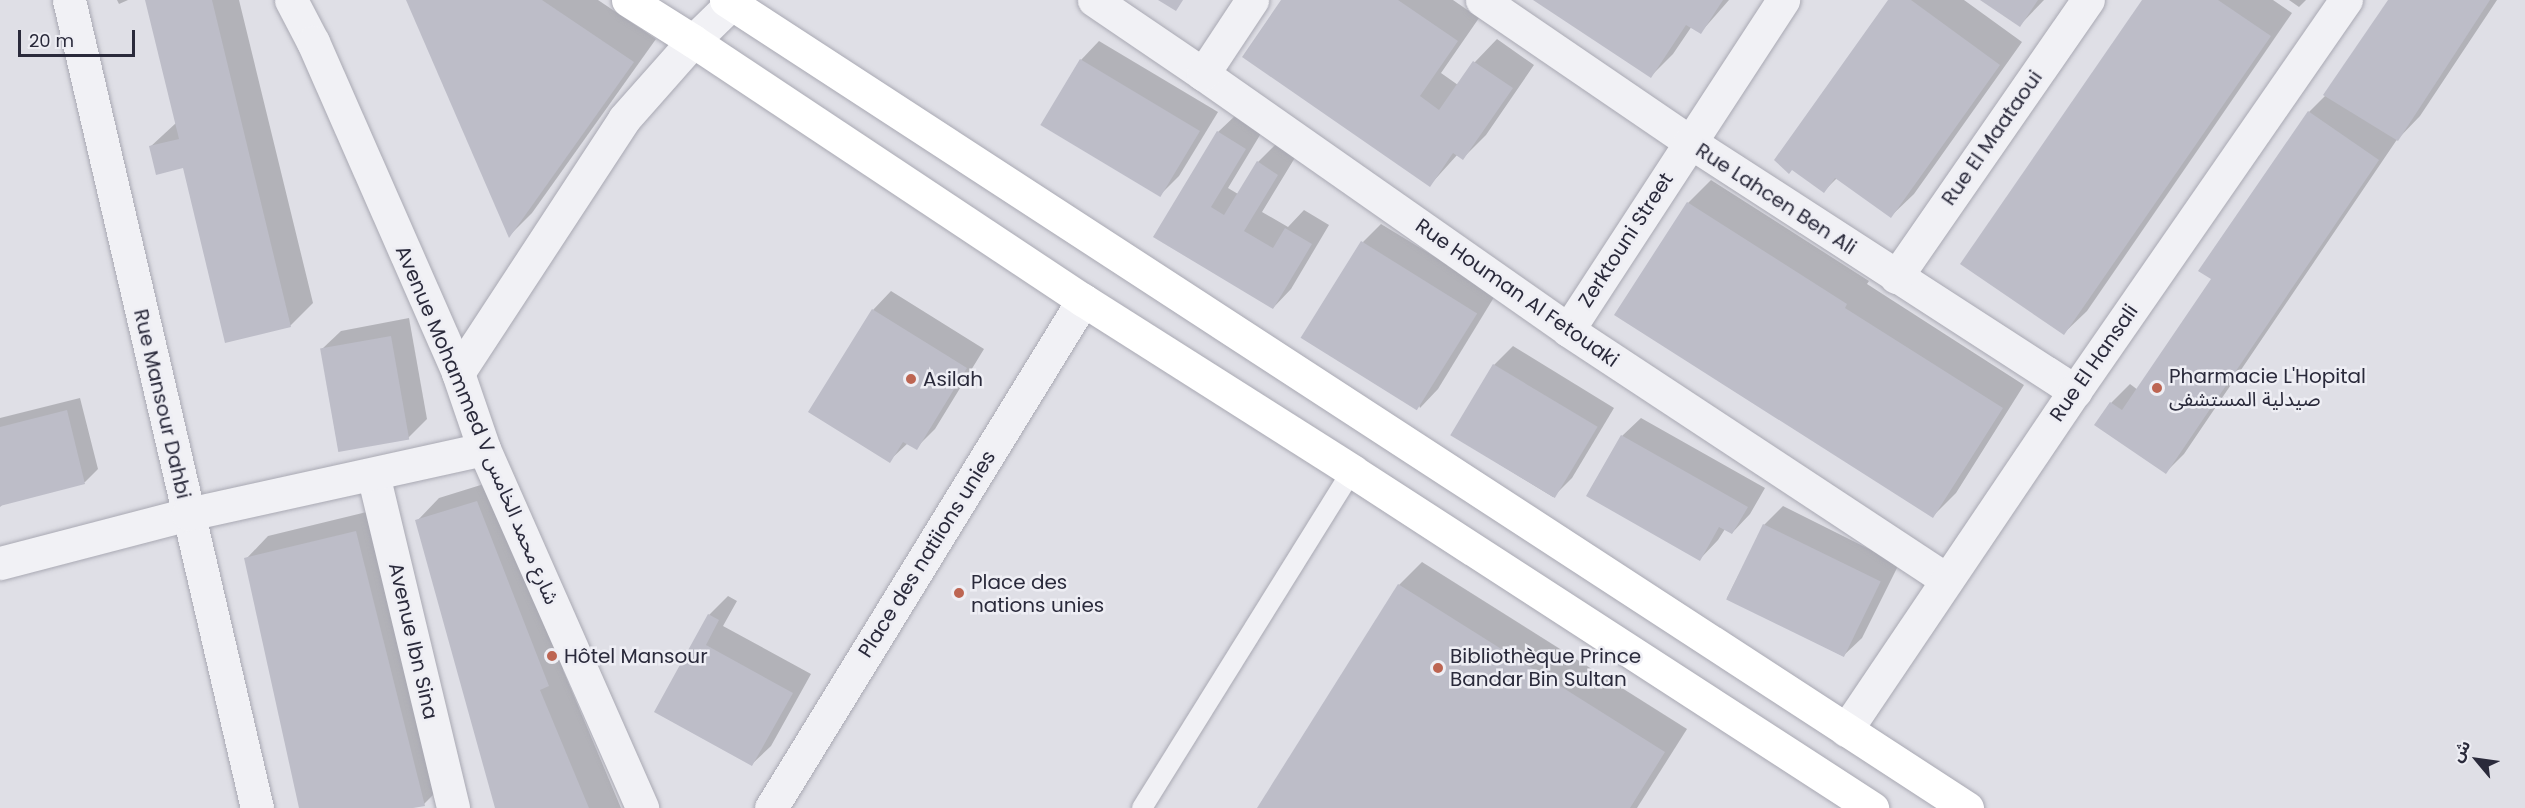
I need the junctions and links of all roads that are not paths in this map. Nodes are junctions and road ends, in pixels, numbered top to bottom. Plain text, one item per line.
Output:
1 (69, 0) edge
2 (291, 0) edge
3 (310, 0) edge
4 (628, 0) edge
5 (1094, 0) edge
6 (1252, 0) edge
7 (1482, 0) edge
8 (1783, 0) edge
9 (2088, 0) edge
10 (2346, 0) edge
11 (730, 1) edge
12 (693, 40) junction
13 (313, 42) junction
14 (1203, 74) junction
15 (1690, 142) junction
16 (1896, 277) junction
17 (1083, 300) junction
18 (1568, 330) junction
19 (458, 373) junction
20 (2075, 391) junction
21 (484, 449) junction
22 (1352, 471) junction
23 (373, 474) junction
24 (188, 514) junction
25 (0, 563) edge
26 (1946, 579) junction
27 (1846, 730) junction
28 (257, 808) edge
29 (453, 808) edge
30 (642, 808) edge
31 (771, 808) edge
32 (1142, 808) edge
33 (1872, 808) edge
34 (1967, 808) edge

1 - 24 street, Rue Mansour Dahbi
2 - 13 street, Avenue Mohammed V شارع محمد الخامس
3 - 13 street
4 - 12 main road
5 - 14 street, Rue Houman Al Fetouaki
6 - 14 street
7 - 15 street, Rue Lahcen Ben Ali
8 - 15 street, Zerktouni Street
9 - 16 street, Rue El Maataoui
10 - 20 street, Rue El Hansali
11 - 12 street
11 - 27 main road
12 - 17 main road
12 - 19 street
13 - 19 street, Avenue Mohammed V شارع محمد الخامس
14 - 18 street, Rue Houman Al Fetouaki
15 - 16 street, Rue Lahcen Ben Ali
15 - 18 street, Zerktouni Street
16 - 20 street, Rue Lahcen Ben Ali
17 - 22 main road
17 - 31 street, Place des natiions unies
18 - 26 street, Rue Houman Al Fetouaki
19 - 21 street, Avenue Mohammed V شارع محمد الخامس
20 - 26 street, Rue El Hansali
21 - 23 street
21 - 30 street, Avenue Mohammed V شارع محمد الخامس
22 - 32 lane
22 - 33 main road
23 - 24 street
23 - 29 street, Avenue Ibn Sina
24 - 25 street
24 - 28 street, Rue Mansour Dahbi
26 - 27 street, Rue El Hansali
27 - 34 main road

